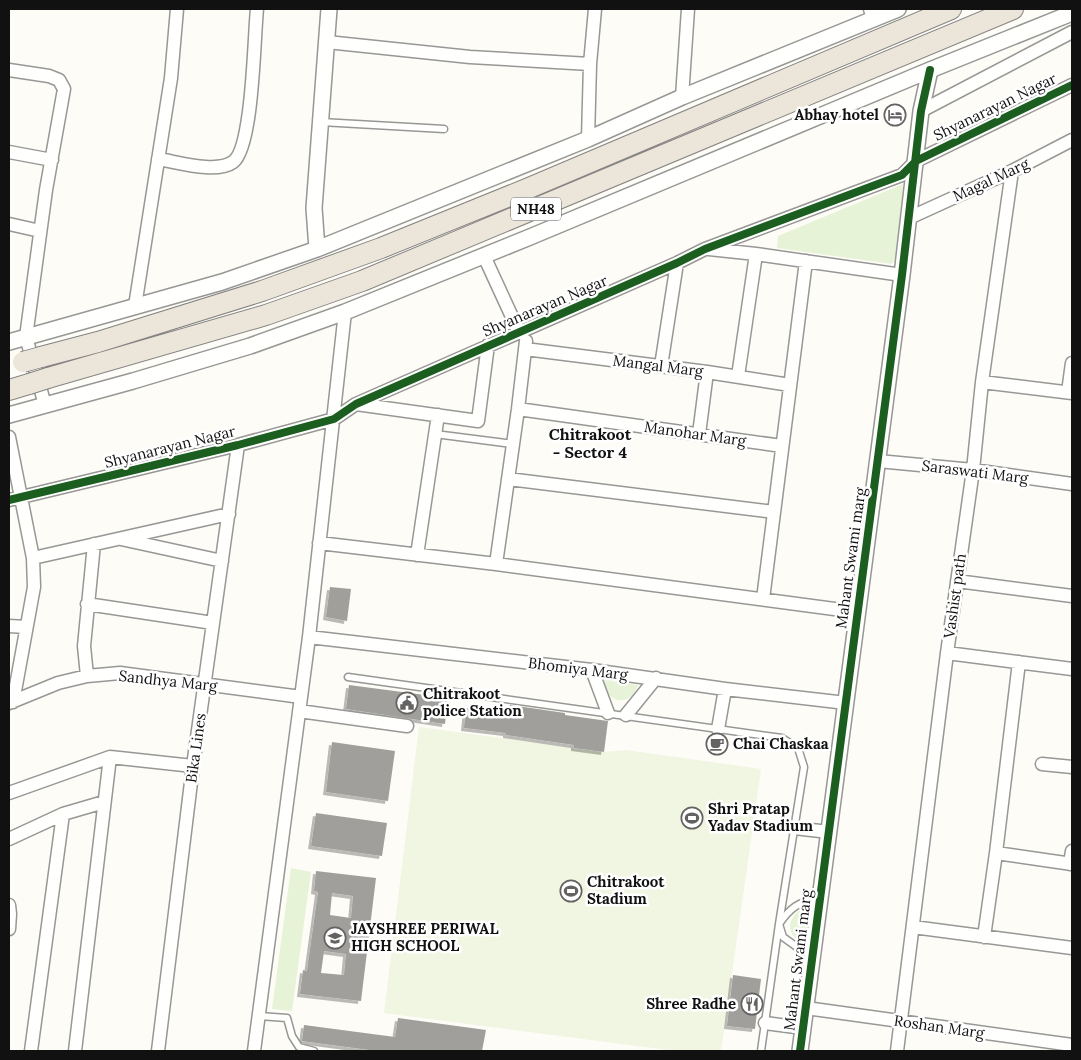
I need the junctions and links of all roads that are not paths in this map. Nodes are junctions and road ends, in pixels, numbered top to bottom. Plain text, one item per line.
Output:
1 (177, 9) edge
2 (257, 9) edge
3 (329, 9) edge
4 (595, 9) edge
5 (688, 9) edge
6 (898, 9) edge
7 (951, 9) edge
8 (1013, 9) edge
9 (1072, 12) edge
10 (872, 14) edge
11 (1072, 32) edge
12 (327, 42) junction
13 (590, 64) junction
14 (9, 70) edge
15 (930, 70) junction
16 (1072, 84) edge
17 (682, 96) junction
18 (921, 110) junction
19 (321, 122) junction
20 (444, 129) dead end
21 (588, 139) junction
22 (1072, 140) edge
23 (9, 152) edge
24 (158, 159) junction
25 (52, 160) junction
26 (916, 161) junction
27 (1012, 171) junction
28 (909, 218) junction
29 (9, 224) edge
30 (40, 230) junction
31 (317, 249) junction
32 (705, 249) junction
33 (756, 254) junction
34 (484, 256) junction
35 (806, 261) junction
36 (677, 263) junction
37 (902, 275) junction
38 (135, 306) junction
39 (345, 312) junction
40 (523, 330) junction
41 (26, 337) junction
42 (9, 342) edge
43 (488, 345) junction
44 (525, 349) junction
45 (24, 362) edge
46 (1072, 363) edge
47 (661, 366) junction
48 (707, 372) junction
49 (738, 376) junction
50 (982, 382) junction
51 (790, 385) junction
52 (9, 390) edge
53 (1070, 393) edge
54 (356, 404) junction
55 (45, 405) junction
56 (518, 409) junction
57 (9, 415) edge
58 (438, 415) junction
59 (334, 418) junction
60 (435, 434) junction
61 (699, 434) junction
62 (9, 437) edge
63 (238, 444) junction
64 (514, 444) junction
65 (782, 446) junction
66 (878, 461) junction
67 (973, 470) junction
68 (508, 479) junction
69 (1072, 484) edge
70 (15, 499) edge
71 (774, 512) junction
72 (229, 514) junction
73 (117, 538) junction
74 (319, 543) junction
75 (94, 544) junction
76 (417, 555) junction
77 (33, 558) junction
78 (222, 561) junction
79 (496, 564) junction
80 (957, 581) junction
81 (1072, 596) edge
82 (763, 599) junction
83 (87, 604) junction
84 (857, 612) junction
85 (213, 623) junction
86 (9, 626) edge
87 (26, 627) junction
88 (309, 637) junction
89 (947, 653) junction
90 (1019, 662) junction
91 (1072, 669) edge
92 (592, 670) junction
93 (87, 676) junction
94 (348, 677) dead end
95 (656, 678) junction
96 (205, 684) junction
97 (725, 689) junction
98 (301, 697) junction
99 (11, 703) edge
100 (846, 703) junction
101 (299, 711) junction
102 (608, 713) junction
103 (626, 715) junction
104 (407, 726) dead end
105 (718, 729) junction
106 (110, 757) junction
107 (1042, 764) dead end
108 (193, 766) junction
109 (1072, 768) edge
110 (9, 792) edge
111 (104, 802) junction
112 (63, 814) junction
113 (794, 828) junction
114 (829, 832) junction
115 (9, 839) edge
116 (1072, 851) edge
117 (996, 853) junction
118 (1071, 864) edge
119 (820, 898) junction
120 (9, 905) edge
121 (779, 924) junction
122 (913, 927) junction
123 (9, 930) edge
124 (984, 937) junction
125 (1072, 948) edge
126 (813, 956) junction
127 (806, 1008) junction
128 (259, 1016) junction
129 (901, 1022) junction
130 (765, 1023) junction
131 (803, 1028) junction
132 (1072, 1045) edge
133 (31, 1051) edge
134 (75, 1051) edge
135 (158, 1051) edge
136 (254, 1051) edge
137 (314, 1051) edge
138 (761, 1051) edge
139 (800, 1051) edge
140 (897, 1051) edge

1 - 24 street
2 - 24 street
3 - 12 street
4 - 13 street
5 - 17 street
6 - 10 street
7 - 45 highway, NH48
8 - 52 highway, NH48
9 - 15 street
10 - 17 street
11 - 18 street
12 - 13 street
12 - 19 street
13 - 21 street
14 - 25 street
15 - 18 street, Mahant Swami marg
15 - 34 street
16 - 26 street, Shyanarayan Nagar
17 - 21 street
18 - 26 street, Mahant Swami marg
19 - 20 lane
19 - 31 street
21 - 31 street
22 - 27 street, Magal Marg
23 - 25 street
24 - 38 street
25 - 30 street
26 - 28 street, Mahant Swami marg
26 - 32 street, Shyanarayan Nagar
27 - 28 street, Magal Marg
27 - 50 street, Vashist path
28 - 37 street, Mahant Swami marg
29 - 30 street
30 - 41 street
31 - 38 street
32 - 33 street
32 - 36 street, Shyanarayan Nagar
33 - 35 street
33 - 49 street
34 - 39 street
34 - 40 street
35 - 37 street
35 - 51 street
36 - 40 street, Shyanarayan Nagar
36 - 47 street
37 - 66 street, Mahant Swami marg
38 - 41 street
39 - 55 street
39 - 59 street
40 - 43 street, Shyanarayan Nagar
40 - 44 street
41 - 42 street
41 - 55 street
43 - 54 street, Shyanarayan Nagar
43 - 58 street
44 - 47 street, Mangal Marg
44 - 56 street
46 - 53 street
47 - 48 street, Mangal Marg
48 - 49 street, Mangal Marg
48 - 61 street
49 - 51 street, Mangal Marg
50 - 53 street
50 - 67 street, Vashist path
51 - 65 street
54 - 58 street
54 - 59 street, Shyanarayan Nagar
55 - 57 street
56 - 61 street, Manohar Marg
56 - 64 street
58 - 60 street
59 - 63 street, Shyanarayan Nagar
59 - 74 street
60 - 64 lane
60 - 76 street
61 - 65 street, Manohar Marg
62 - 70 street
63 - 70 street, Shyanarayan Nagar
63 - 72 street, Bika Lines
64 - 68 street
65 - 71 street
66 - 67 street, Saraswati Marg
66 - 84 street, Mahant Swami marg
67 - 69 street, Saraswati Marg
67 - 80 street, Vashist path
68 - 71 street
68 - 79 street
70 - 77 street
71 - 82 street
72 - 73 street
72 - 78 street, Bika Lines
73 - 75 street
73 - 78 street
74 - 76 street
74 - 88 street
75 - 77 street
75 - 83 street
76 - 79 street
77 - 87 street
78 - 85 street, Bika Lines
79 - 82 street
80 - 81 street
80 - 89 street, Vashist path
82 - 84 street
83 - 85 street
83 - 93 street
84 - 100 street, Mahant Swami marg
85 - 96 street, Bika Lines
86 - 87 street
87 - 99 street
88 - 92 street, Bhomiya Marg
88 - 98 street
89 - 90 street
89 - 122 street, Vashist path
90 - 91 street
90 - 117 street
92 - 95 street, Bhomiya Marg
92 - 102 street
93 - 96 street, Sandhya Marg
93 - 99 street, Sandhya Marg
94 - 102 lane
95 - 97 street, Bhomiya Marg
95 - 103 street
96 - 98 street, Sandhya Marg
96 - 108 street, Bika Lines
97 - 100 street, Bhomiya Marg
97 - 105 street
98 - 101 street
100 - 114 street, Mahant Swami marg
101 - 104 street
101 - 128 street
102 - 103 lane
103 - 105 lane
105 - 113 lane
106 - 108 street
106 - 110 street
106 - 111 street
107 - 109 street
108 - 135 street, Bika Lines
111 - 112 street
111 - 134 street
112 - 115 street
112 - 133 street
113 - 114 street
113 - 121 lane
114 - 119 street, Mahant Swami marg
116 - 118 street
117 - 118 street
117 - 124 street
119 - 121 lane
119 - 126 street, Mahant Swami marg
120 - 123 street
121 - 126 lane
121 - 130 lane
122 - 124 street
122 - 129 street, Vashist path
124 - 125 street
126 - 127 street, Mahant Swami marg
127 - 129 street, Roshan Marg
127 - 131 street, Mahant Swami marg
128 - 136 street
128 - 137 lane
129 - 132 street, Roshan Marg
129 - 140 street, Vashist path
130 - 131 street
130 - 138 lane
131 - 139 street, Mahant Swami marg

